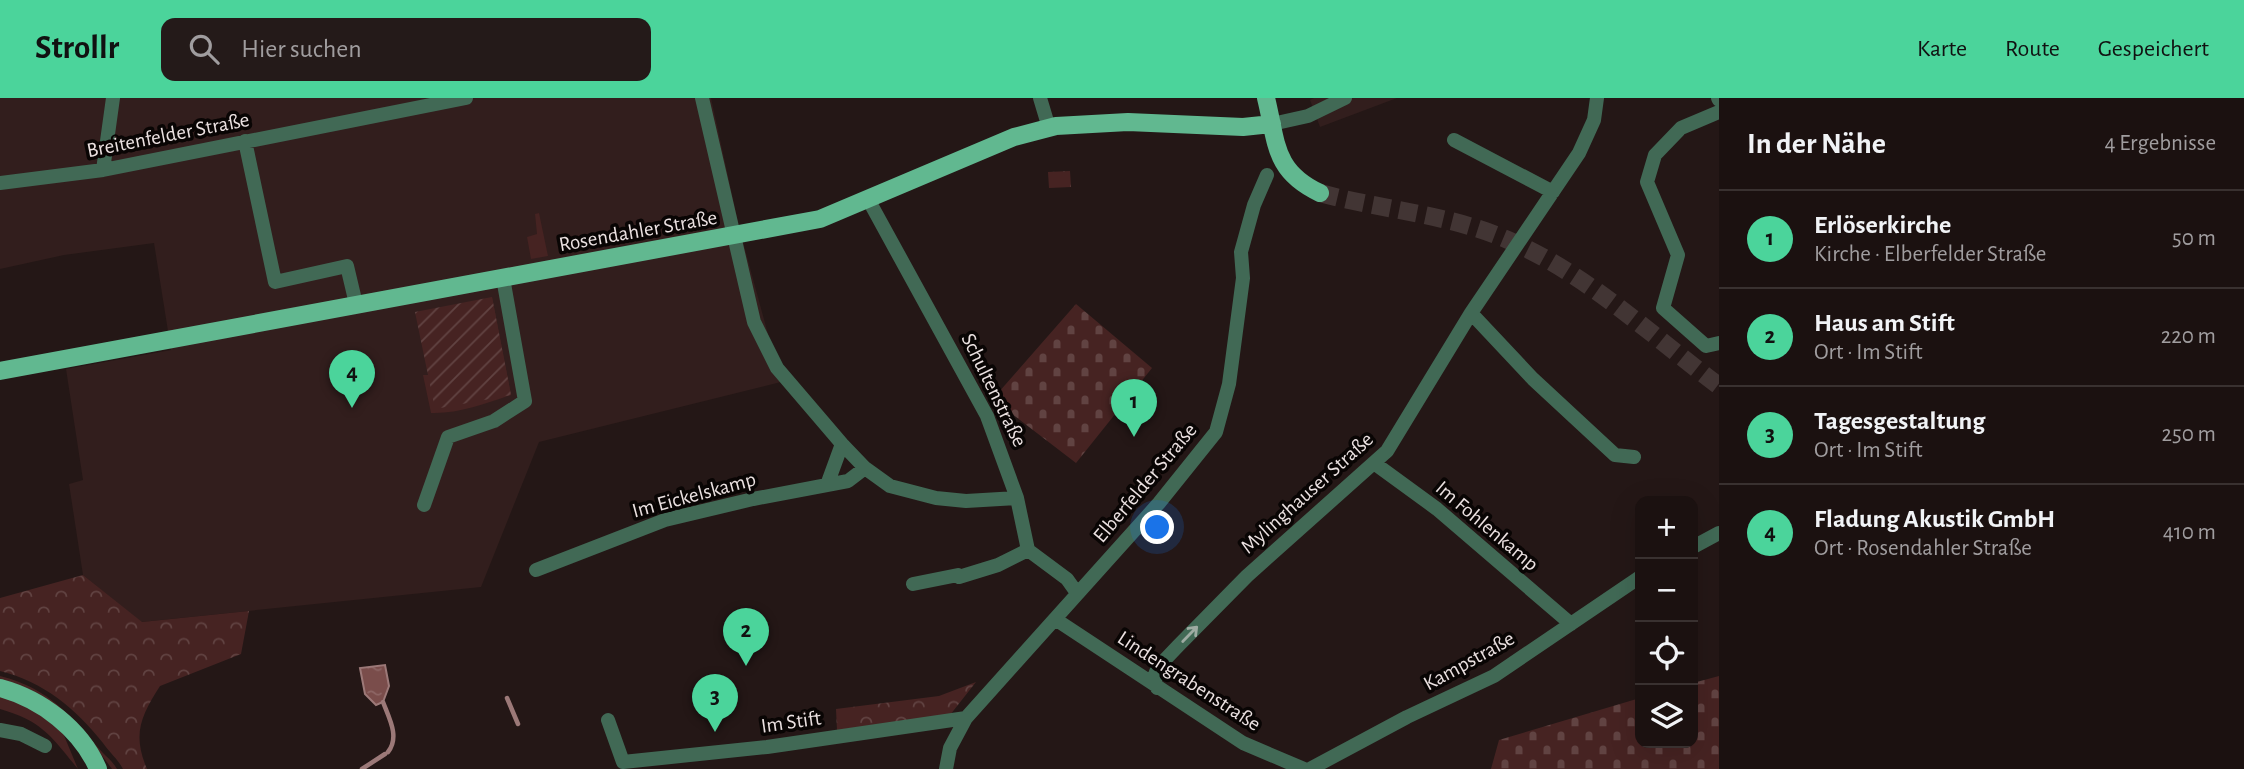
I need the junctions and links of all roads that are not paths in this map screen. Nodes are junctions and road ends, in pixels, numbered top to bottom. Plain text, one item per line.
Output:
1 (113, 98) edge
2 (466, 98) edge
3 (702, 98) edge
4 (1040, 98) edge
5 (1266, 98) edge
6 (1345, 98) edge
7 (1597, 98) edge
8 (1719, 112) edge
9 (1272, 124) junction
10 (1049, 128) junction
11 (245, 141) junction
12 (1454, 141) dead end
13 (103, 170) junction
14 (1267, 175) dead end
15 (0, 183) edge
16 (1553, 192) junction
17 (1320, 193) tunnel mouth
18 (868, 199) junction
19 (732, 238) junction
20 (503, 278) junction
21 (356, 304) junction
22 (1471, 313) junction
23 (1719, 343) edge
24 (0, 371) edge
25 (842, 444) junction
26 (1634, 457) dead end
27 (1374, 463) junction
28 (865, 468) junction
29 (827, 485) junction
30 (1017, 498) junction
31 (424, 505) dead end
32 (1719, 533) edge
33 (1698, 544) edge
34 (1028, 550) junction
35 (536, 570) dead end
36 (1635, 580) edge
37 (913, 584) dead end
38 (1077, 593) junction
39 (1055, 619) junction
40 (1571, 624) junction
41 (0, 688) edge
42 (1157, 688) junction
43 (967, 718) junction
44 (608, 720) dead end
45 (0, 730) edge
46 (45, 746) dead end
47 (98, 769) edge
48 (946, 769) edge
49 (1307, 769) edge

1 - 13 street
2 - 11 street, Breitenfelder Straße
3 - 19 street
4 - 10 street
5 - 9 main road
6 - 9 street
7 - 16 street, Mylinghauser Straße
8 - 23 street
9 - 10 main road, Rosendahler Straße
9 - 17 main road
10 - 18 main road, Rosendahler Straße
11 - 13 street, Breitenfelder Straße
11 - 21 street
12 - 16 street
13 - 15 street, Breitenfelder Straße
14 - 38 street, Elberfelder Straße
16 - 22 street, Mylinghauser Straße
18 - 19 main road, Rosendahler Straße
18 - 30 street, Schultenstraße
19 - 20 main road, Rosendahler Straße
19 - 25 street
20 - 21 main road, Rosendahler Straße
20 - 31 street
21 - 24 main road, Rosendahler Straße
22 - 26 street
22 - 27 street, Mylinghauser Straße
25 - 28 street
25 - 29 street
27 - 40 street, Im Fohlenkamp
42 -> 27 street, Mylinghauser Straße
28 - 29 street, Im Eickelskamp
28 - 30 street
29 - 35 street, Im Eickelskamp
30 - 34 street, Schultenstraße
32 - 33 street
34 - 37 street
34 - 38 street
36 - 40 street, Kampstraße
38 - 39 street, Elberfelder Straße
39 - 42 street, Lindengrabenstraße
39 - 43 street, Elberfelder Straße
40 - 49 street, Kampstraße
41 - 47 main road
42 - 49 street, Lindengrabenstraße
43 - 44 street, Im Stift
43 - 48 street, Elberfelder Straße
45 - 46 street

